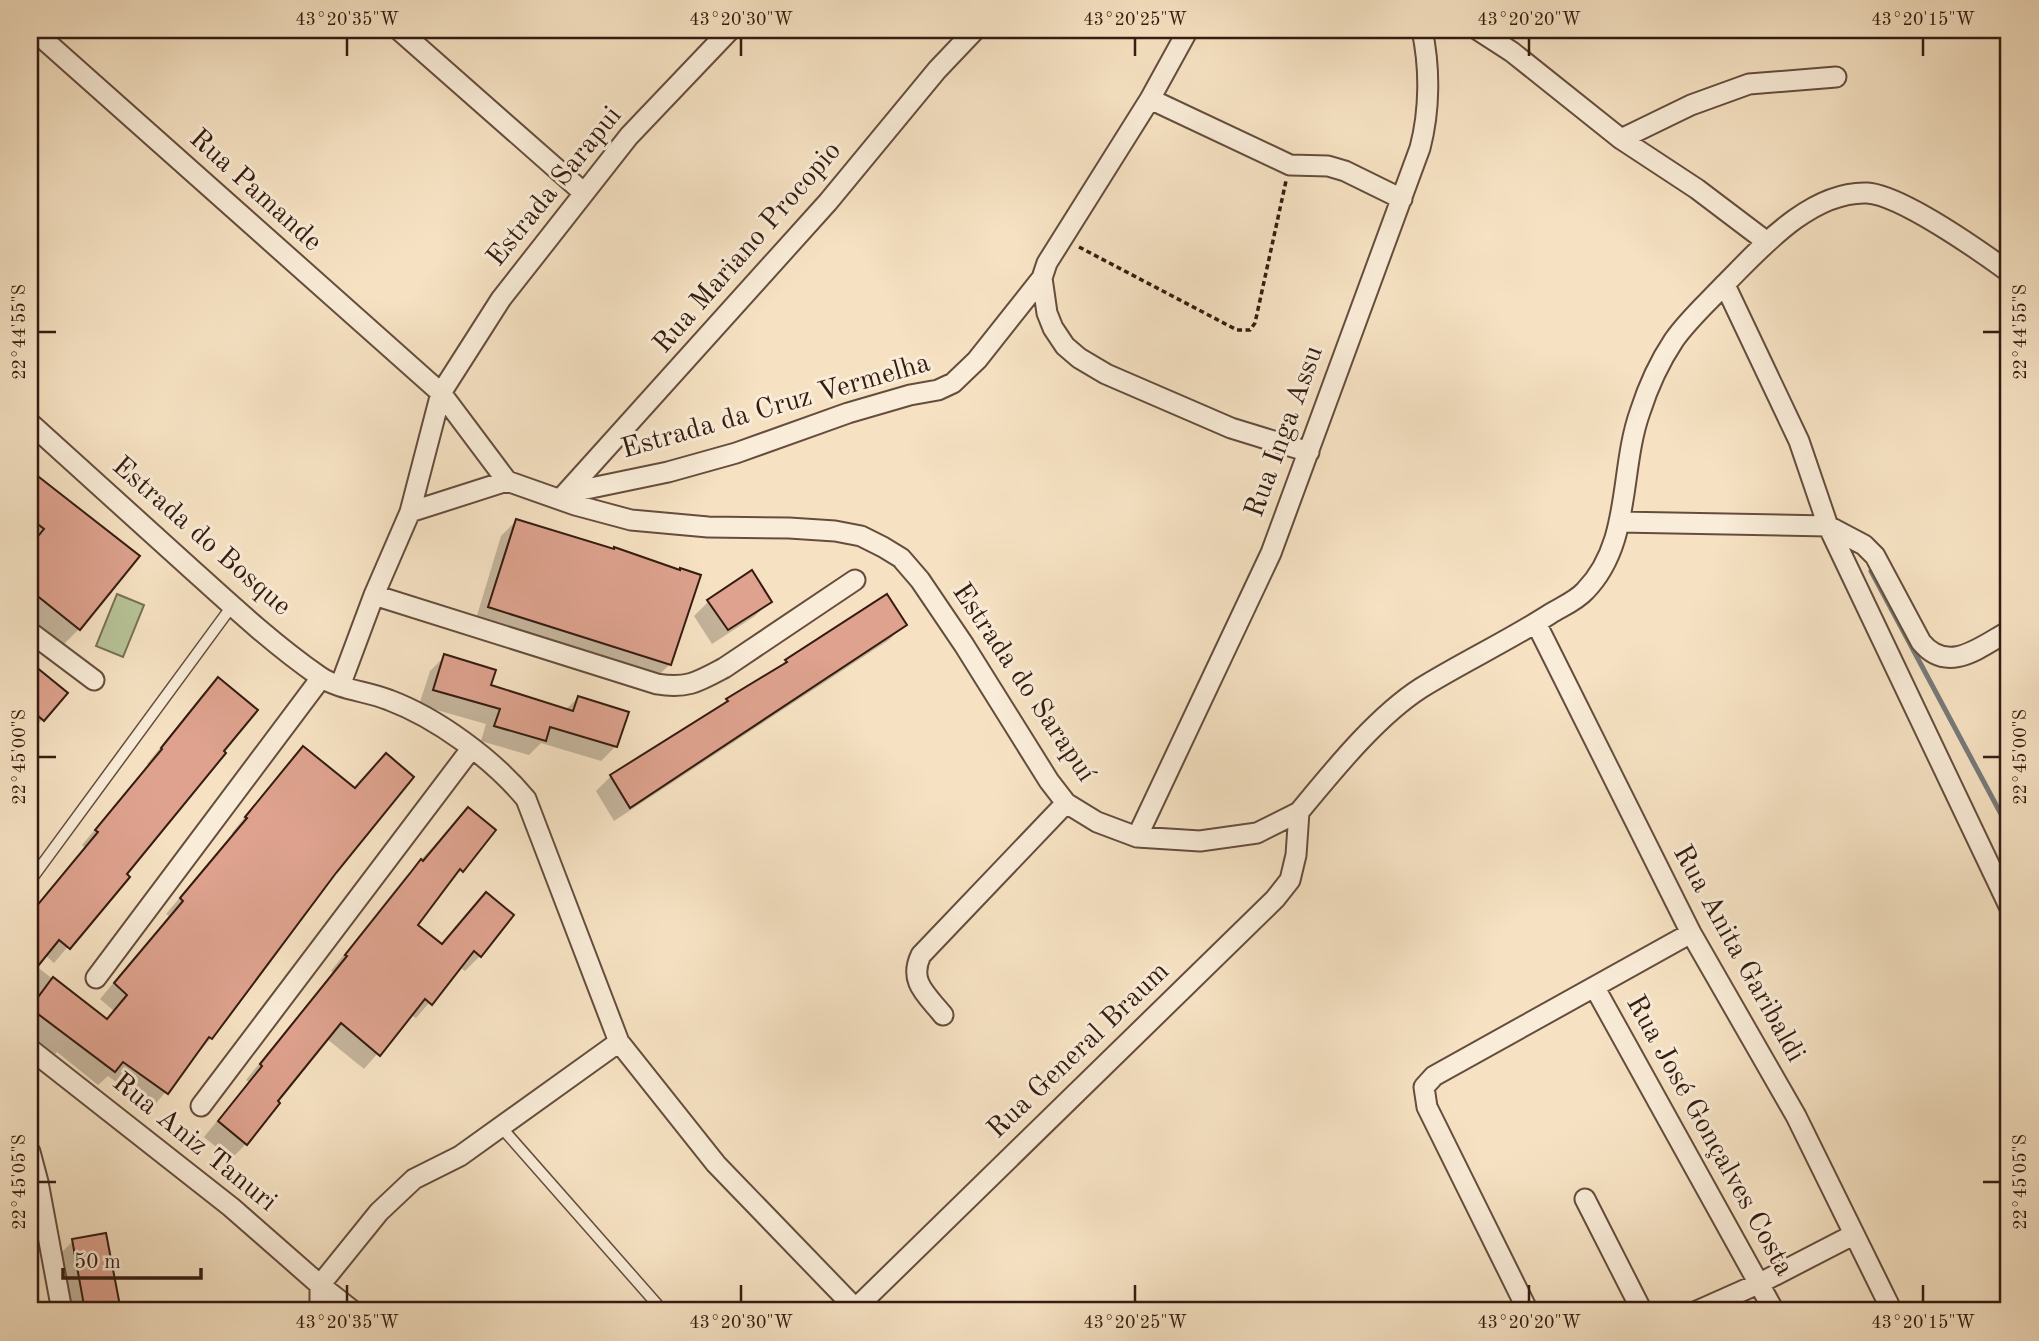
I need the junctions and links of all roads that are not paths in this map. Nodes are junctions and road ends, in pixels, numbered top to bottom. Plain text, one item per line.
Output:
1 (33, 30) edge
2 (399, 30) edge
3 (730, 30) edge
4 (975, 30) edge
5 (1188, 30) edge
6 (1422, 30) edge
7 (1478, 30) edge
8 (1836, 77) dead end
9 (1150, 99) junction
10 (1621, 139) junction
11 (584, 193) junction
12 (1402, 199) junction
13 (1767, 242) junction
14 (2009, 272) edge
15 (1042, 278) junction
16 (1725, 285) junction
17 (440, 393) junction
18 (30, 423) edge
19 (1309, 452) junction
20 (508, 481) junction
21 (563, 496) junction
22 (410, 512) junction
23 (1619, 522) junction
24 (1828, 526) junction
25 (856, 580) dead end
26 (374, 595) junction
27 (232, 606) junction
28 (1536, 623) junction
29 (2009, 631) edge
30 (30, 632) edge
31 (321, 678) junction
32 (94, 680) dead end
33 (340, 686) junction
34 (471, 748) junction
35 (1066, 803) junction
36 (1299, 812) junction
37 (1138, 838) junction
38 (30, 881) edge
39 (2009, 906) edge
40 (1691, 933) junction
41 (96, 978) dead end
42 (1595, 988) junction
43 (943, 1016) dead end
44 (619, 1042) junction
45 (30, 1049) edge
46 (201, 1106) dead end
47 (501, 1127) junction
48 (30, 1152) edge
49 (1585, 1199) dead end
50 (1853, 1235) junction
51 (1760, 1283) junction
52 (320, 1285) junction
53 (857, 1310) edge
54 (62, 1311) edge
55 (320, 1311) edge
56 (353, 1311) edge
57 (663, 1311) edge
58 (1528, 1311) edge
59 (1642, 1311) edge
60 (1697, 1311) edge
61 (1774, 1311) edge
62 (1892, 1311) edge

1 - 17 street, Rua Pamande
2 - 11 street
3 - 11 street, Estrada Sarapui
4 - 21 street, Rua Mariano Procopio
5 - 9 street, Estrada da Cruz Vermelha
6 - 12 street, Rua Inga Assu
7 - 10 street
8 - 10 street
9 - 12 street
9 - 15 street, Estrada da Cruz Vermelha
10 - 13 street
11 - 17 street, Estrada Sarapui
12 - 19 street, Rua Inga Assu
13 - 14 street, Estrada do Sarapuí
13 - 16 street, Estrada do Sarapuí
15 - 19 street
15 - 21 street, Estrada da Cruz Vermelha
16 - 23 street, Estrada do Sarapuí
16 - 24 street
17 - 20 street
17 - 22 street
18 - 27 street, Estrada do Bosque
19 - 37 street, Rua Inga Assu
20 - 21 street, Estrada do Sarapuí
20 - 22 street
21 - 35 street, Estrada do Sarapuí
22 - 26 street
23 - 24 street
23 - 28 street, Estrada do Sarapuí
24 - 29 street
24 - 39 street
25 - 26 street
26 - 33 street
27 - 31 street, Estrada do Bosque
27 - 38 lane
28 - 36 street, Estrada do Sarapuí
28 - 40 street, Rua Anita Garibaldi
30 - 32 street
31 - 33 street, Estrada do Bosque
31 - 41 street
33 - 34 street, Estrada do Bosque
34 - 44 street, Estrada do Bosque
34 - 46 street
35 - 37 street, Estrada do Sarapuí
35 - 43 street
36 - 37 street, Estrada do Sarapuí
36 - 53 street, Rua General Braum
40 - 42 street
40 - 50 street, Rua Anita Garibaldi
42 - 51 street, Rua José Gonçalves Costa
42 - 58 street
44 - 47 street
44 - 53 street, Estrada do Bosque
45 - 52 street, Rua Aniz Tanuri
47 - 52 street
47 - 57 lane
48 - 54 street
49 - 59 street
50 - 51 street
50 - 62 street, Rua Anita Garibaldi
51 - 60 street
51 - 61 street, Rua José Gonçalves Costa
52 - 55 street
52 - 56 street, Rua Aniz Tanuri

